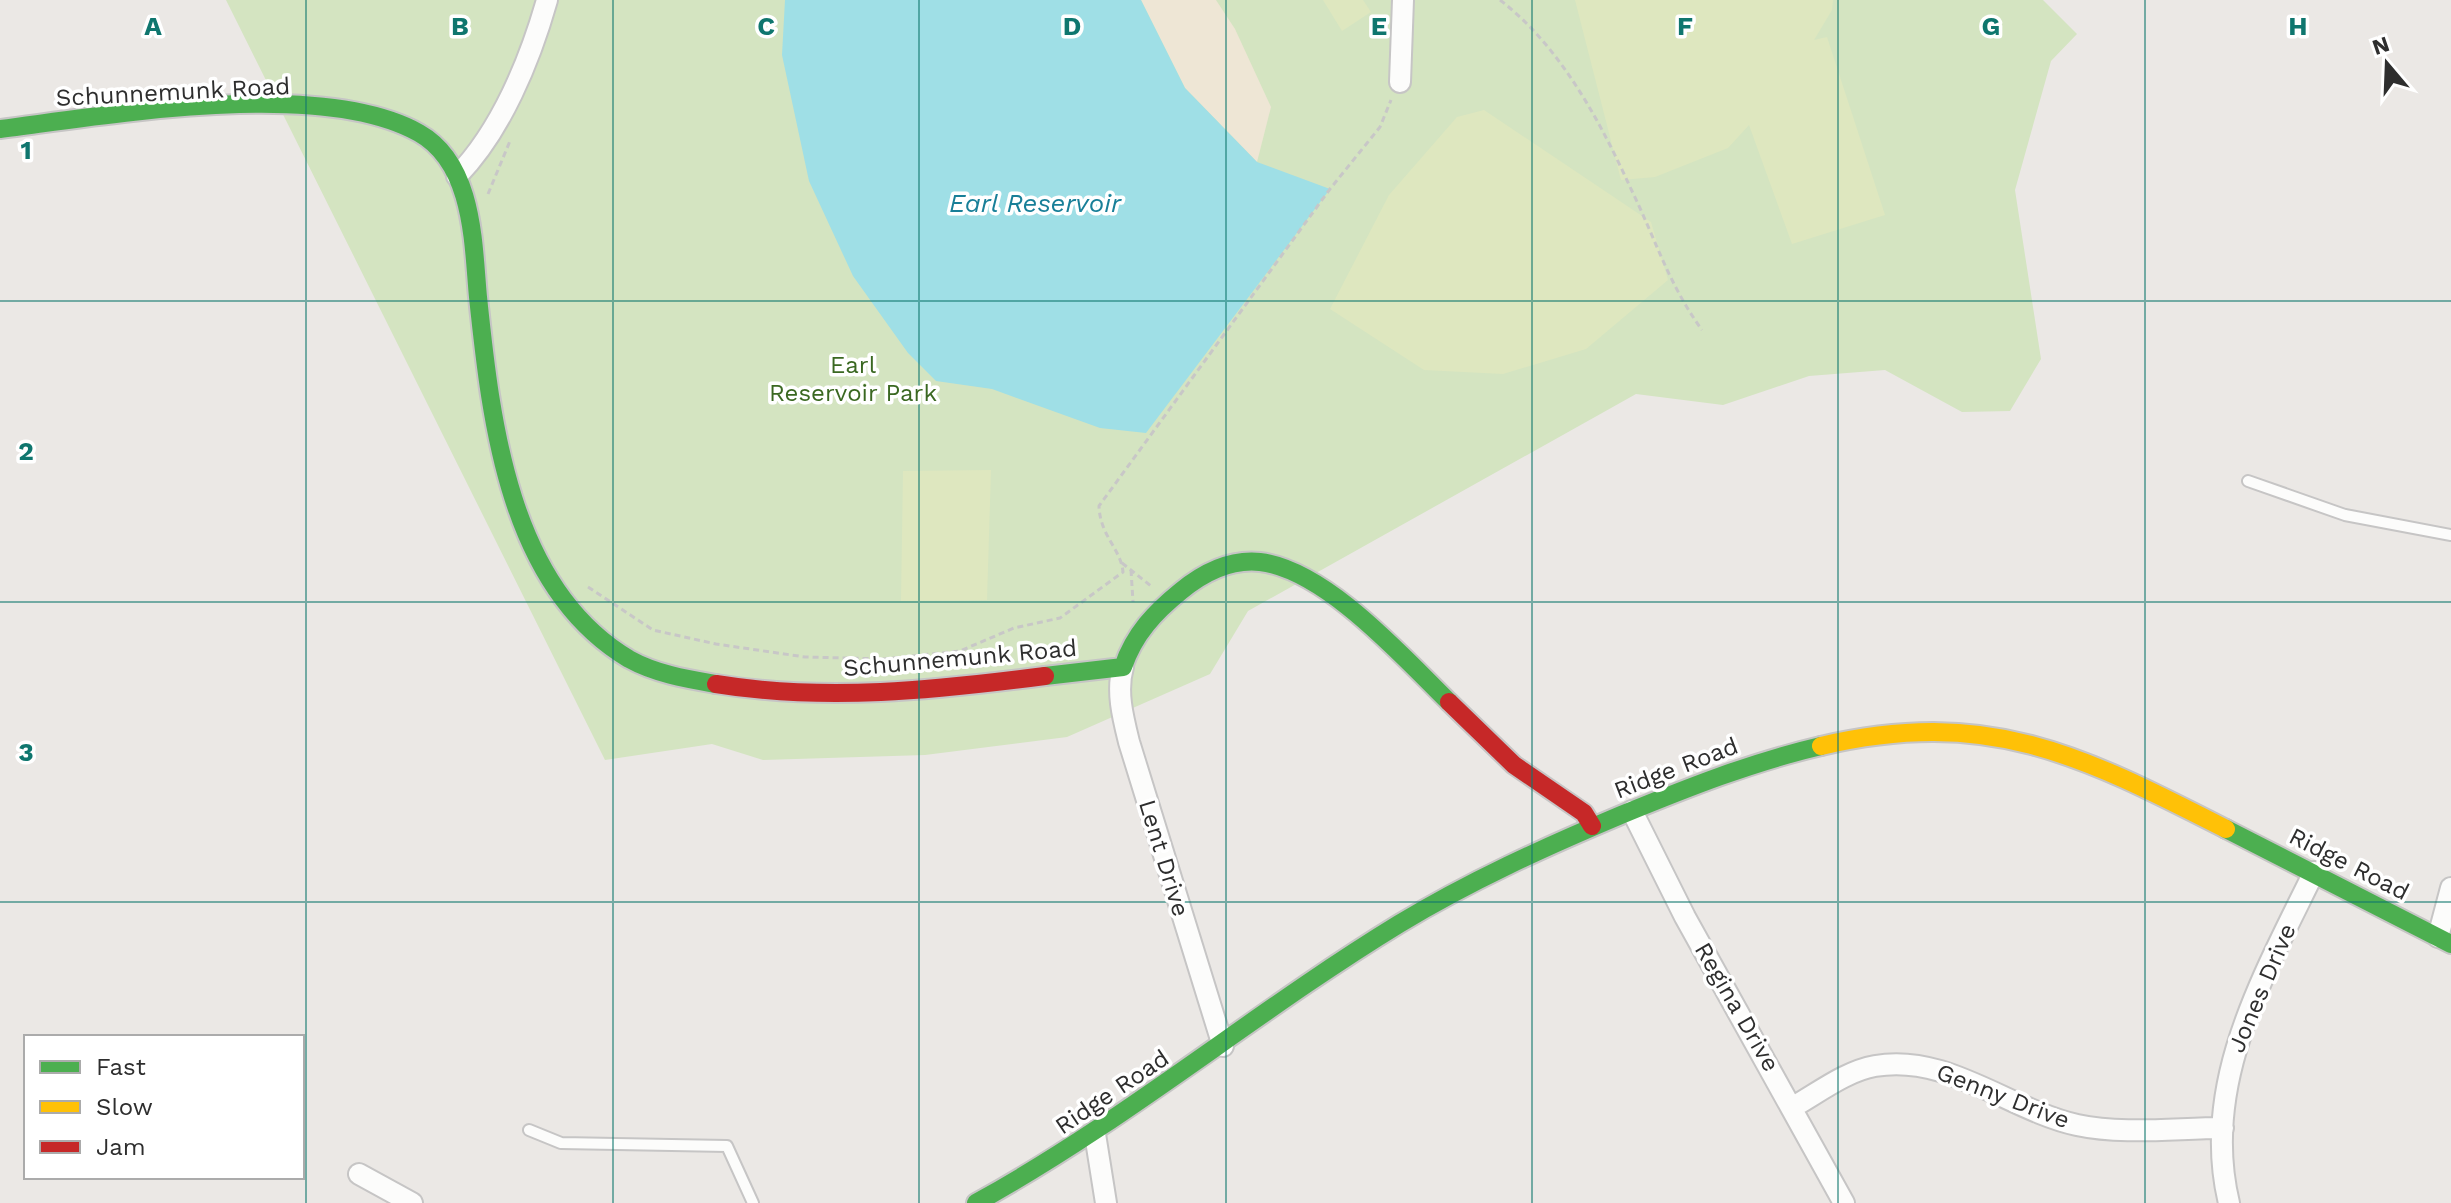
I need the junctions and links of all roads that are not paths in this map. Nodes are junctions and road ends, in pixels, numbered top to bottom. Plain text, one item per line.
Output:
1 (547, 0) edge
2 (1403, 0) edge
3 (1400, 82) road end
4 (0, 129) edge
5 (457, 176) junction
6 (2248, 481) dead end
7 (2451, 535) edge
8 (1123, 667) junction
9 (1632, 811) junction
10 (1592, 826) junction
11 (2314, 872) junction
12 (2451, 888) edge
13 (2445, 941) edge
14 (1223, 1046) junction
15 (1793, 1107) junction
16 (2223, 1128) junction
17 (529, 1130) dead end
18 (1095, 1134) junction
19 (359, 1174) dead end
20 (412, 1203) edge
21 (753, 1203) edge
22 (976, 1203) edge
23 (1106, 1203) edge
24 (1844, 1203) edge
25 (2229, 1203) edge

1 - 5 street
2 - 3 street
4 - 5 street, Schunnemunk Road
5 - 8 street, Schunnemunk Road
6 - 7 lane
8 - 10 street
8 - 14 street, Lent Drive
9 - 10 street, Ridge Road
9 - 11 street, Ridge Road
9 - 15 street, Regina Drive
10 - 14 street, Ridge Road
11 - 13 street, Ridge Road
11 - 16 street, Jones Drive
12 - 13 street
14 - 18 street, Ridge Road
15 - 16 street, Genny Drive
15 - 24 street, Regina Drive
16 - 25 street, Jones Drive
17 - 21 lane
18 - 22 street, Ridge Road
18 - 23 street
19 - 20 street

